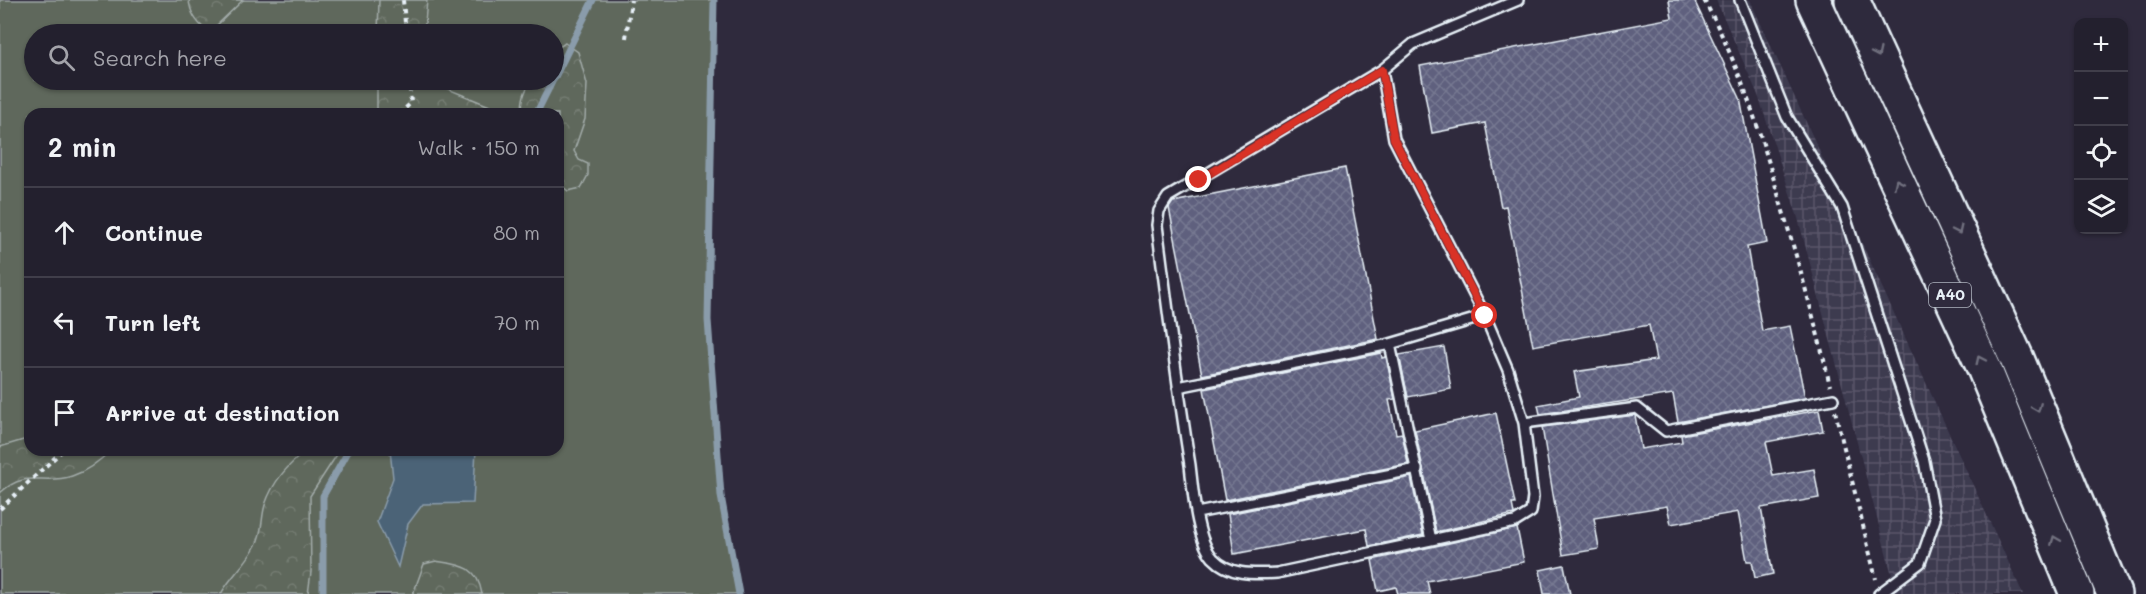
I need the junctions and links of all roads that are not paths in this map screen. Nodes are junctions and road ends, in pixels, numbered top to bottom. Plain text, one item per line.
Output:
1 (1518, 0) edge
2 (1740, 0) edge
3 (1813, 0) edge
4 (1852, 0) edge
5 (1382, 70) junction
6 (1485, 316) junction
7 (1390, 344) junction
8 (1178, 387) junction
9 (1833, 399) road end
10 (1524, 423) junction
11 (1417, 469) junction
12 (1197, 513) junction
13 (1431, 540) junction
14 (1879, 594) edge
15 (2077, 594) edge
16 (2114, 594) edge

1 - 5 lane
2 - 14 lane
15 -> 3 highway, A40
4 -> 16 highway, A40
5 - 6 lane
5 - 8 lane
6 - 7 lane
6 - 10 lane
7 - 8 lane
7 - 11 lane
8 - 12 lane
9 - 10 lane
10 - 13 lane
11 - 12 lane
11 - 13 lane
12 - 13 lane

